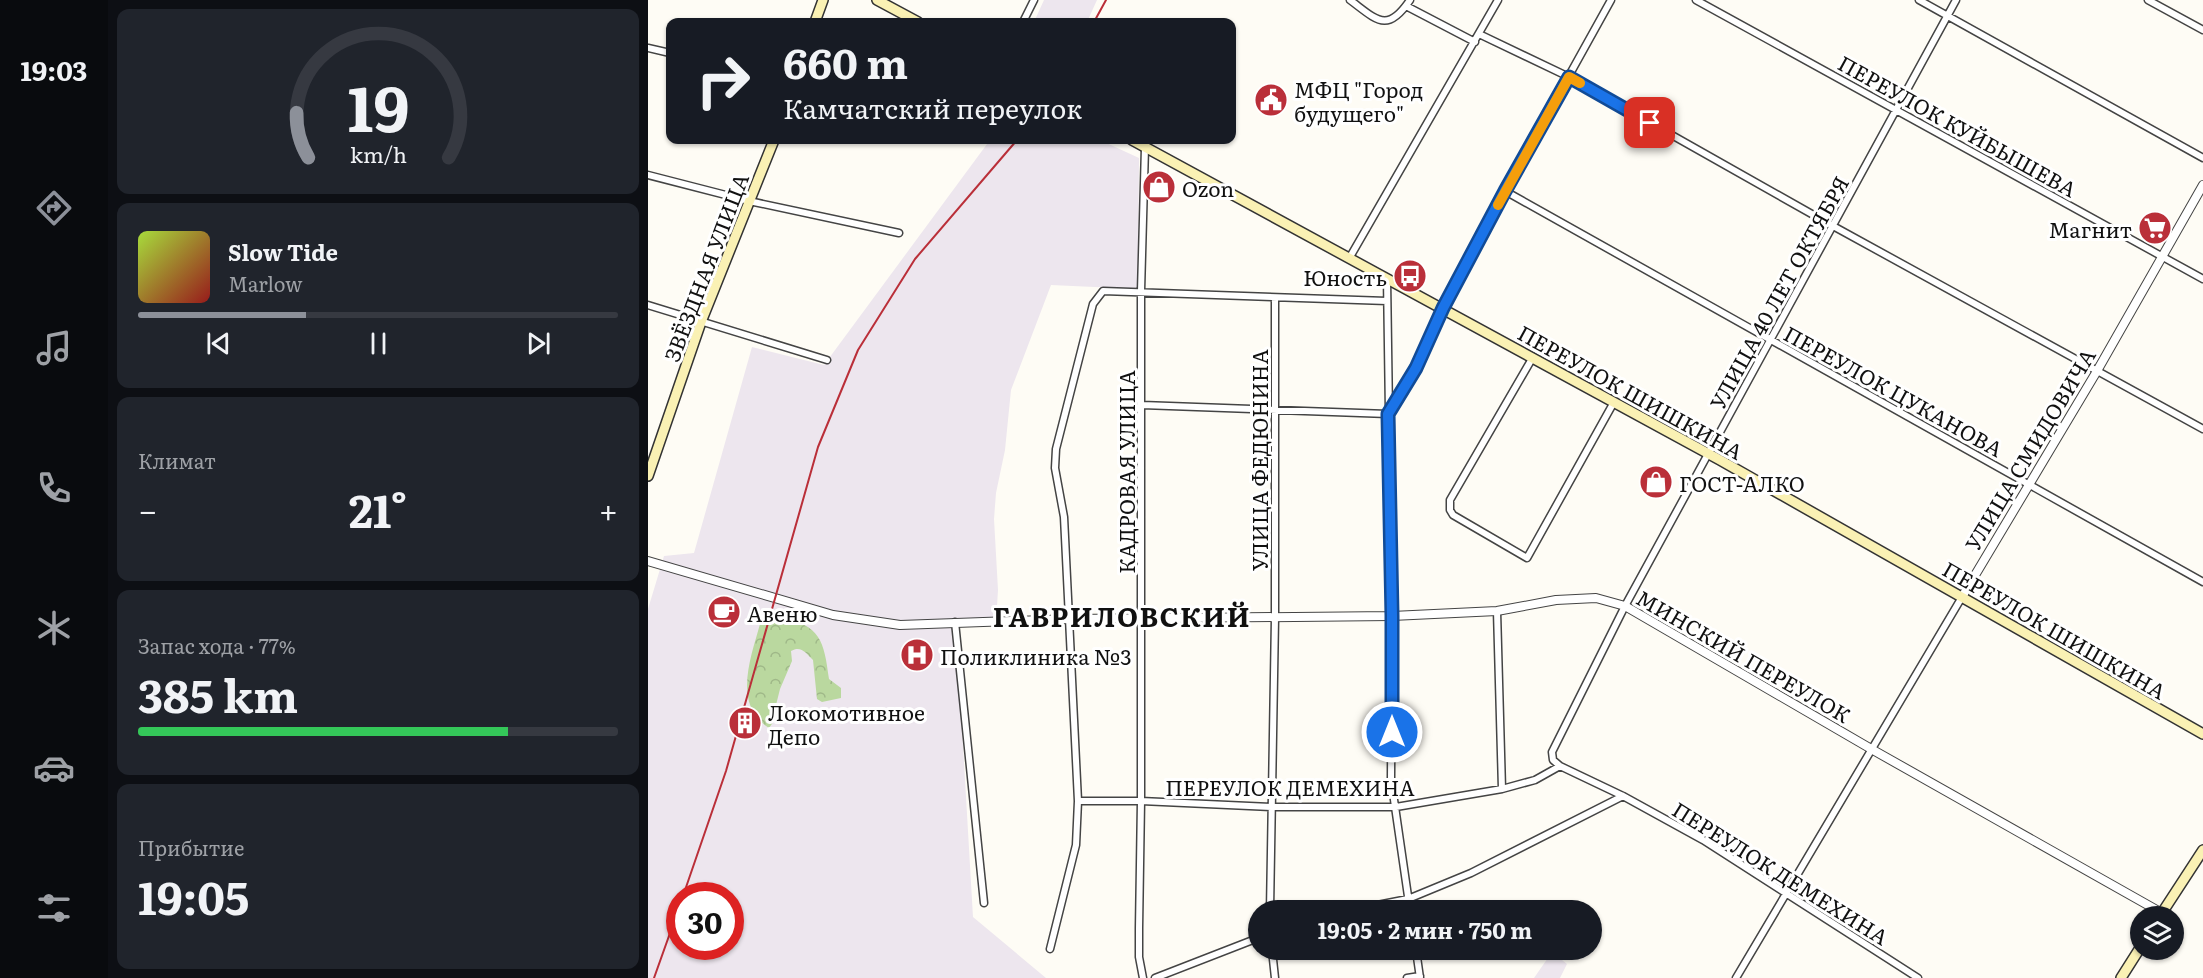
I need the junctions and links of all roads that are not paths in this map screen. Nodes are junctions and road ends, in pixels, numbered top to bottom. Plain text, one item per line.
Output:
1 (823, 0) edge
2 (877, 0) edge
3 (1034, 0) edge
4 (1350, 0) edge
5 (1498, 0) edge
6 (1611, 0) edge
7 (1696, 0) edge
8 (1919, 0) edge
9 (1956, 0) edge
10 (2148, 0) edge
11 (1408, 3) edge
12 (1947, 16) junction
13 (816, 18) edge
14 (911, 18) edge
15 (1025, 18) edge
16 (2203, 30) edge
17 (1479, 34) junction
18 (1475, 42) junction
19 (648, 48) edge
20 (666, 52) edge
21 (1569, 77) junction
22 (1896, 110) junction
23 (772, 144) edge
24 (1139, 144) edge
25 (1145, 147) junction
26 (2203, 158) edge
27 (648, 175) edge
28 (2203, 185) edge
29 (1505, 191) junction
30 (749, 201) junction
31 (1833, 226) junction
32 (899, 233) dead end
33 (2162, 256) junction
34 (1350, 257) junction
35 (1387, 277) junction
36 (2203, 279) edge
37 (1141, 291) junction
38 (1275, 298) junction
39 (1388, 301) junction
40 (648, 305) edge
41 (1443, 308) junction
42 (701, 322) junction
43 (1771, 340) junction
44 (1533, 357) junction
45 (827, 360) dead end
46 (2097, 371) junction
47 (1614, 402) junction
48 (1142, 405) junction
49 (1274, 409) junction
50 (1388, 414) junction
51 (2203, 429) edge
52 (1709, 454) junction
53 (648, 476) edge
54 (2029, 485) junction
55 (648, 561) edge
56 (2203, 582) edge
57 (1962, 597) junction
58 (1625, 606) junction
59 (1497, 611) junction
60 (1392, 616) junction
61 (1140, 618) junction
62 (1275, 618) junction
63 (1070, 619) junction
64 (955, 622) junction
65 (2203, 734) edge
66 (1873, 750) junction
67 (1560, 766) junction
68 (1502, 789) junction
69 (1623, 796) junction
70 (1078, 801) junction
71 (1141, 801) junction
72 (1271, 807) junction
73 (1396, 807) junction
74 (2203, 850) edge
75 (1786, 894) junction
76 (1408, 899) junction
77 (1270, 900) edge
78 (1403, 900) edge
79 (984, 903) dead end
80 (2145, 906) edge
81 (2167, 906) edge
82 (1248, 942) edge
83 (1050, 949) dead end
84 (1273, 960) edge
85 (1417, 960) edge
86 (2132, 960) edge
87 (1420, 977) edge
88 (1143, 978) edge
89 (1155, 978) edge
90 (1275, 978) edge
91 (1407, 978) edge
92 (1736, 978) edge
93 (1918, 978) edge
94 (2121, 978) edge

1 - 13 main road
2 - 14 main road
3 - 15 street
4 - 11 street
5 - 17 street
6 - 21 street
7 - 22 street, ПЕРЕУЛОК КУЙБЫШЕВА
8 - 12 street
9 - 12 street, УЛИЦА 40 ЛЕТ ОКТЯБРЯ
10 - 16 street
11 - 18 street
12 - 22 street, УЛИЦА 40 ЛЕТ ОКТЯБРЯ
12 - 26 street
17 - 18 street
17 - 21 street
18 - 34 street
19 - 20 street
21 - 29 street
21 - 31 street
22 - 31 street, УЛИЦА 40 ЛЕТ ОКТЯБРЯ
22 - 33 street, ПЕРЕУЛОК КУЙБЫШЕВА
23 - 30 main road, ЗВЁЗДНАЯ УЛИЦА
24 - 25 main road, ПЕРЕУЛОК ШИШКИНА
25 - 34 main road, ПЕРЕУЛОК ШИШКИНА
25 - 37 street, КАДРОВАЯ УЛИЦА
27 - 30 street
28 - 33 street, УЛИЦА СМИДОВИЧА
29 - 41 street
29 - 43 street, ПЕРЕУЛОК ЦУКАНОВА
30 - 32 street
30 - 42 main road, ЗВЁЗДНАЯ УЛИЦА
31 - 43 street, УЛИЦА 40 ЛЕТ ОКТЯБРЯ
31 - 46 street
33 - 36 street, ПЕРЕУЛОК КУЙБЫШЕВА
33 - 46 street, УЛИЦА СМИДОВИЧА
34 - 35 main road, ПЕРЕУЛОК ШИШКИНА
35 - 39 street
35 - 41 main road, ПЕРЕУЛОК ШИШКИНА
37 - 38 street
37 - 48 street, КАДРОВАЯ УЛИЦА
37 - 63 street
38 - 39 street
38 - 49 street, УЛИЦА ФЕДЮНИНА
39 - 50 street
40 - 42 street
41 - 44 main road, ПЕРЕУЛОК ШИШКИНА
41 - 50 street
42 - 45 street
42 - 53 main road, ЗВЁЗДНАЯ УЛИЦА
43 - 52 street, УЛИЦА 40 ЛЕТ ОКТЯБРЯ
43 - 54 street, ПЕРЕУЛОК ЦУКАНОВА
44 - 47 main road, ПЕРЕУЛОК ШИШКИНА
44 - 47 street
46 - 51 street
46 - 54 street, УЛИЦА СМИДОВИЧА
47 - 52 main road, ПЕРЕУЛОК ШИШКИНА
48 - 49 street
48 - 61 street, КАДРОВАЯ УЛИЦА
49 - 50 street
49 - 62 street, УЛИЦА ФЕДЮНИНА
50 - 60 street
52 - 57 main road, ПЕРЕУЛОК ШИШКИНА
52 - 58 street, УЛИЦА 40 ЛЕТ ОКТЯБРЯ
54 - 56 street, ПЕРЕУЛОК ЦУКАНОВА
54 - 57 street, УЛИЦА СМИДОВИЧА
55 - 64 street, МИНСКИЙ ПЕРЕУЛОК
57 - 65 main road, ПЕРЕУЛОК ШИШКИНА
57 - 66 street, УЛИЦА СМИДОВИЧА
58 - 59 street, МИНСКИЙ ПЕРЕУЛОК
58 - 66 street, МИНСКИЙ ПЕРЕУЛОК
58 - 67 street, УЛИЦА 40 ЛЕТ ОКТЯБРЯ
59 - 60 street, МИНСКИЙ ПЕРЕУЛОК
59 - 68 street
60 - 62 street, МИНСКИЙ ПЕРЕУЛОК
60 - 73 street
61 - 62 street, МИНСКИЙ ПЕРЕУЛОК
61 - 63 street, МИНСКИЙ ПЕРЕУЛОК
61 - 71 street, КАДРОВАЯ УЛИЦА
62 - 72 street, УЛИЦА ФЕДЮНИНА
63 - 64 street, МИНСКИЙ ПЕРЕУЛОК
63 - 70 street
64 - 79 street
66 - 75 street, УЛИЦА СМИДОВИЧА
66 - 80 street, МИНСКИЙ ПЕРЕУЛОК
67 - 68 street, ПЕРЕУЛОК ДЕМЕХИНА
67 - 69 street, ПЕРЕУЛОК ДЕМЕХИНА
68 - 73 street, ПЕРЕУЛОК ДЕМЕХИНА
69 - 75 street, ПЕРЕУЛОК ДЕМЕХИНА
69 - 76 street
70 - 71 street, ПЕРЕУЛОК ДЕМЕХИНА
70 - 83 street
71 - 72 street, ПЕРЕУЛОК ДЕМЕХИНА
71 - 88 street, КАДРОВАЯ УЛИЦА
72 - 73 street, ПЕРЕУЛОК ДЕМЕХИНА
72 - 77 street, УЛИЦА ФЕДЮНИНА
73 - 76 street
74 - 81 main road
75 - 92 street, УЛИЦА СМИДОВИЧА
75 - 93 street, ПЕРЕУЛОК ДЕМЕХИНА
76 - 78 street
82 - 89 street
84 - 90 street
85 - 87 street
86 - 94 main road
87 - 91 street

